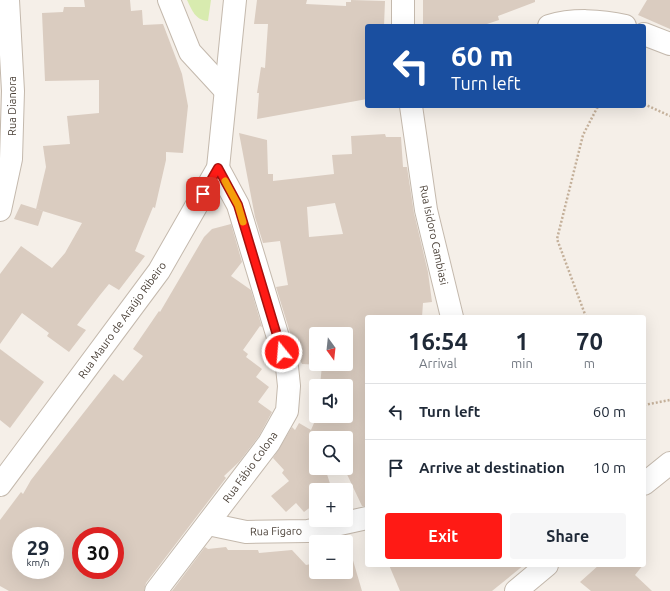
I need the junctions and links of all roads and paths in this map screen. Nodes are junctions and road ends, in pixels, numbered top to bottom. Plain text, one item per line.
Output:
1 (8, 0) edge
2 (169, 0) edge
3 (234, 0) edge
4 (403, 0) edge
5 (403, 24) edge
6 (555, 24) edge
7 (609, 24) edge
8 (646, 35) edge
9 (670, 44) edge
10 (225, 90) junction
11 (646, 105) edge
12 (411, 108) edge
13 (597, 108) edge
14 (670, 116) edge
15 (218, 168) junction
16 (0, 210) edge
17 (452, 315) edge
18 (585, 315) edge
19 (670, 400) edge
20 (646, 405) edge
21 (670, 463) edge
22 (646, 482) edge
23 (0, 485) edge
24 (365, 518) edge
25 (208, 524) junction
26 (545, 567) edge
27 (156, 591) edge
28 (516, 591) edge

1 - 16 street, Rua Dianora
2 - 10 street
3 - 10 street, Rua Mauro de Araújo Ribeiro
4 - 5 street
6 - 7 street
8 - 9 street
10 - 15 street, Rua Mauro de Araújo Ribeiro
11 - 14 path
12 - 17 street, Rua Isidoro Cambiasi
13 - 18 path
15 - 23 street, Rua Mauro de Araújo Ribeiro
15 - 25 street, Rua Fábio Colona
19 - 20 path
21 - 22 street
24 - 25 street, Rua Figaro
25 - 27 street, Rua Fábio Colona
26 - 28 street

